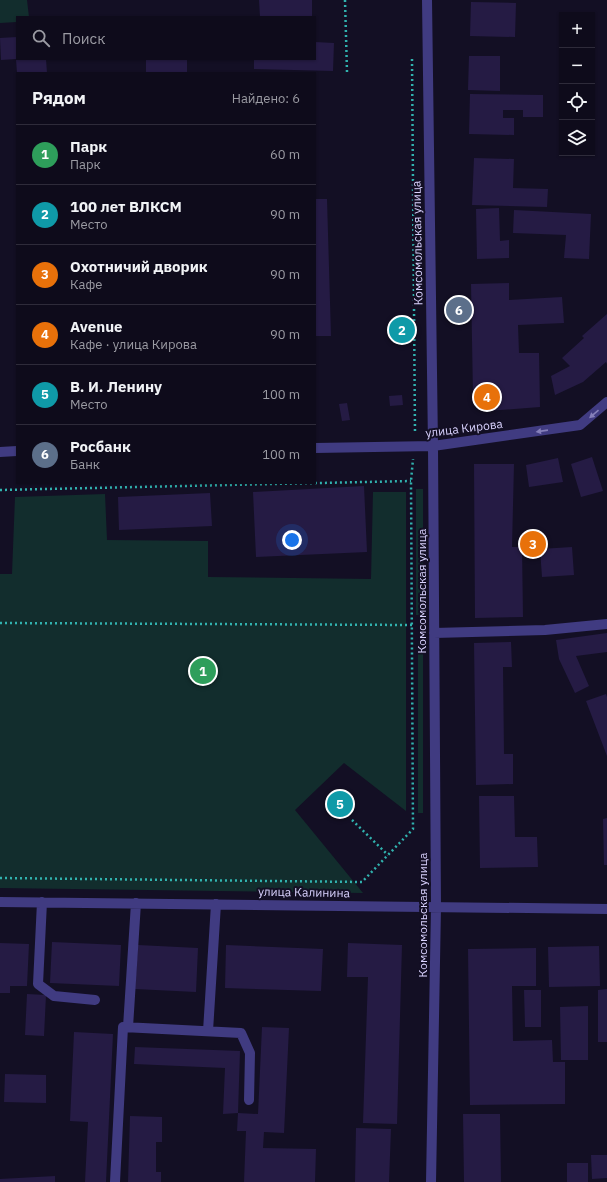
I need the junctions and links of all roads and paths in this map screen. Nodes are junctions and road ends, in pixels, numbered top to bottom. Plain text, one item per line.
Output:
1 (345, 0) edge
2 (427, 0) edge
3 (412, 55) dead end
4 (347, 72) dead end
5 (607, 402) edge
6 (415, 446) junction
7 (433, 446) junction
8 (316, 448) edge
9 (16, 451) edge
10 (0, 452) edge
11 (411, 481) junction
12 (316, 483) edge
13 (274, 484) edge
14 (0, 490) edge
15 (0, 623) edge
16 (607, 624) edge
17 (412, 625) junction
18 (434, 633) junction
19 (352, 820) dead end
20 (388, 855) junction
21 (0, 878) edge
22 (0, 902) edge
23 (42, 902) junction
24 (136, 904) junction
25 (216, 904) junction
26 (436, 907) junction
27 (607, 909) edge
28 (95, 1000) dead end
29 (128, 1027) junction
30 (208, 1031) junction
31 (249, 1100) dead end
32 (115, 1182) edge
33 (431, 1182) edge

1 - 4 path
2 - 7 street, Комсомольская улица
3 - 6 path
5 -> 7 street, улица Кирова
6 - 7 street, улица Кирова
6 - 8 street, улица Кирова
6 - 11 path
7 - 18 street, Комсомольская улица
9 - 10 street
11 - 12 path
11 - 17 path
13 - 14 path
15 - 17 path
16 - 18 street
17 - 20 path
18 - 26 street, Комсомольская улица
19 - 20 path
20 - 21 path
22 - 23 street, улица Калинина
23 - 24 street, улица Калинина
23 - 28 street
24 - 25 street, улица Калинина
24 - 29 street
25 - 26 street, улица Калинина
25 - 30 street
26 - 27 street, улица Калинина
26 - 33 street, Комсомольская улица
29 - 30 street
29 - 32 street
30 - 31 street

